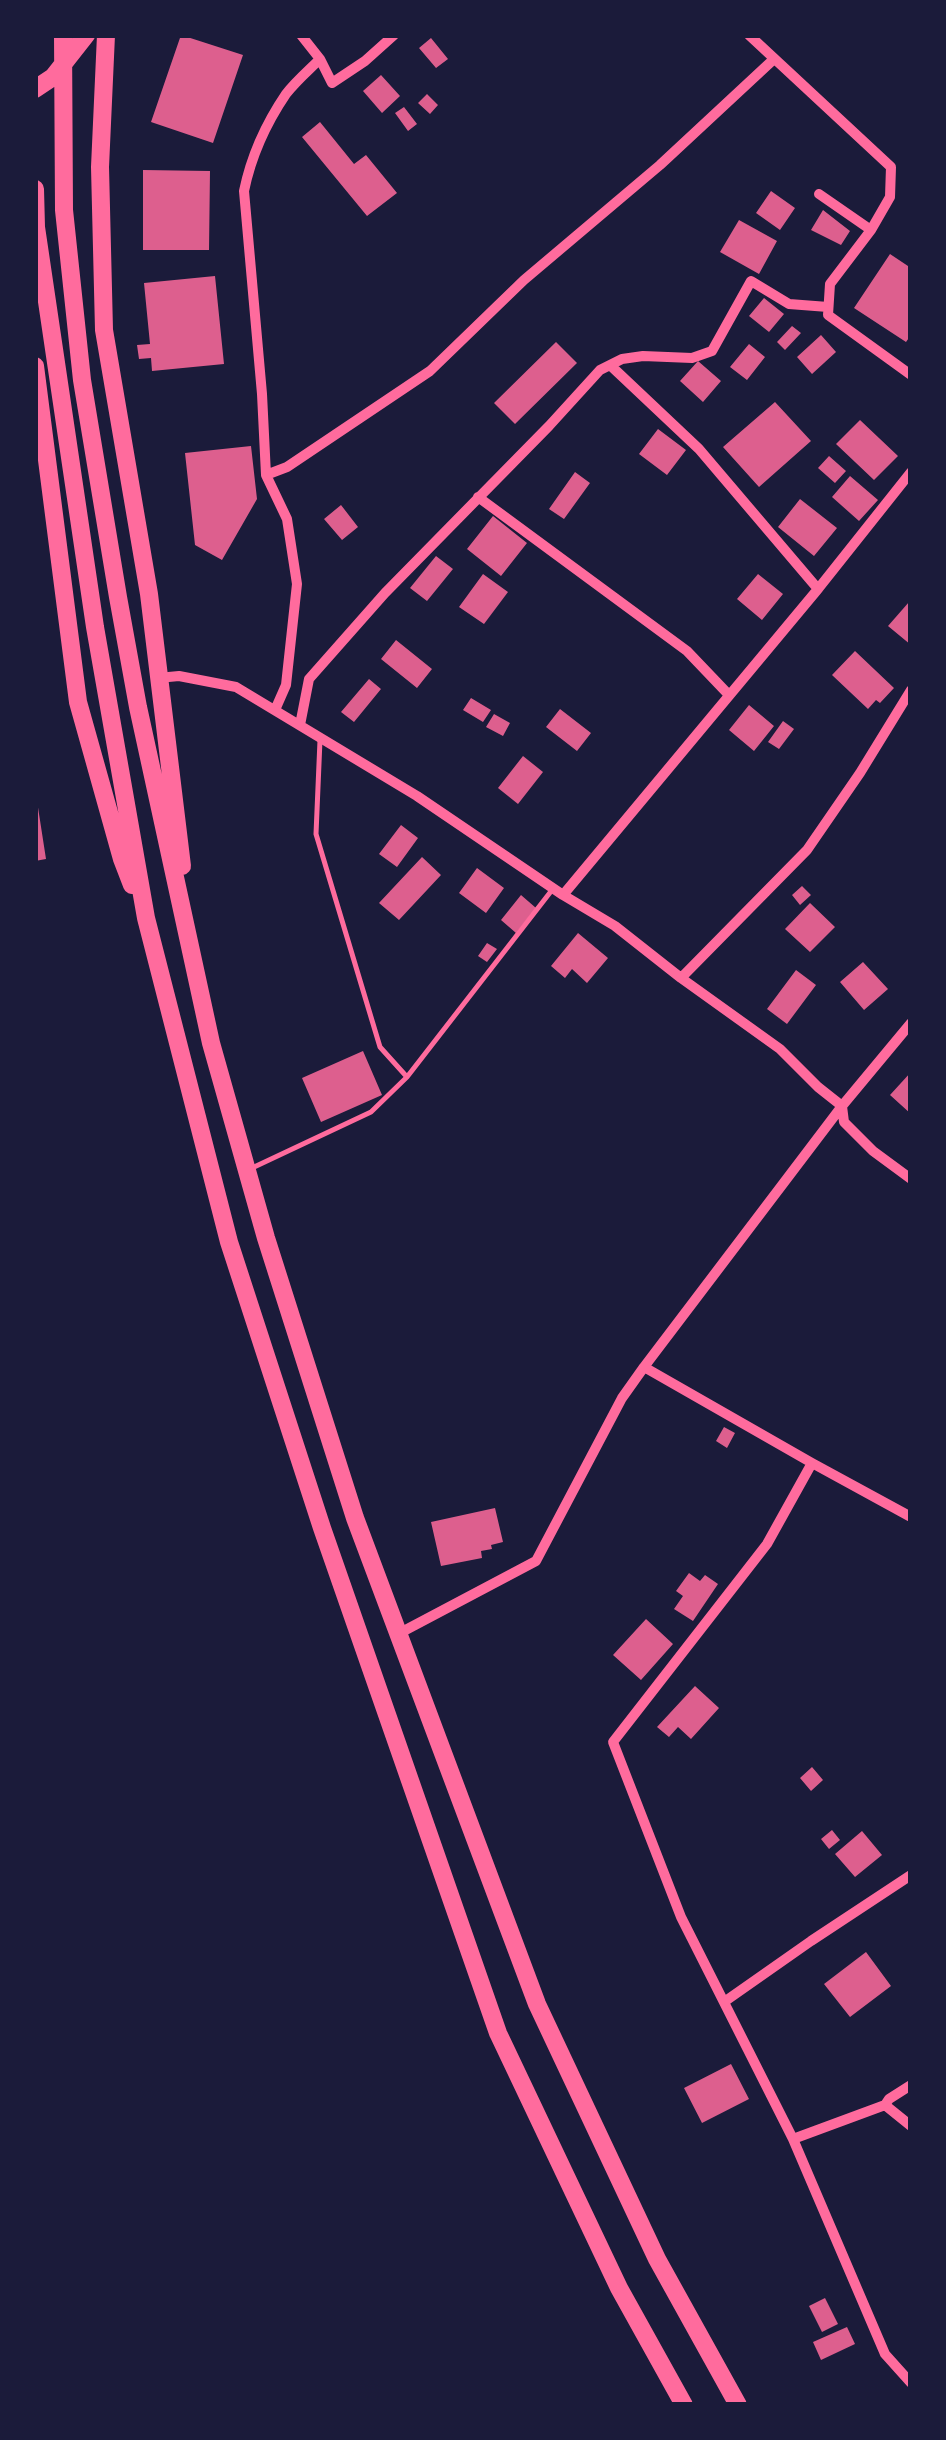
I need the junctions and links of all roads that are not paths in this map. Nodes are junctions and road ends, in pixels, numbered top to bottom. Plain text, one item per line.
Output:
1 (62, 35) edge
2 (86, 35) edge
3 (106, 35) edge
4 (118, 35) edge
5 (300, 35) edge
6 (394, 35) edge
7 (750, 35) edge
8 (320, 58) junction
9 (774, 60) junction
10 (44, 78) edge
11 (103, 82) junction
12 (35, 89) edge
13 (35, 189) edge
14 (819, 194) dead end
15 (36, 227) edge
16 (871, 230) junction
17 (828, 307) junction
18 (610, 365) junction
19 (35, 366) edge
20 (911, 376) edge
21 (911, 472) edge
22 (266, 475) junction
23 (478, 497) junction
24 (818, 589) junction
25 (158, 678) junction
26 (911, 690) edge
27 (729, 695) junction
28 (275, 710) junction
29 (300, 725) junction
30 (320, 737) junction
31 (558, 892) junction
32 (182, 912) junction
33 (146, 918) junction
34 (681, 978) junction
35 (911, 1023) edge
36 (407, 1077) junction
37 (842, 1106) junction
38 (247, 1170) junction
39 (911, 1179) edge
40 (644, 1366) junction
41 (812, 1463) junction
42 (911, 1516) edge
43 (398, 1634) junction
44 (911, 1875) edge
45 (724, 2002) junction
46 (911, 2085) edge
47 (885, 2104) junction
48 (911, 2126) edge
49 (793, 2139) junction
50 (911, 2383) edge
51 (681, 2405) edge
52 (738, 2405) edge

1 - 32 highway
2 - 10 highway
3 - 11 highway
4 - 11 highway
5 - 8 street
6 - 8 street
7 - 9 street
8 - 22 street
9 - 16 street
9 - 22 street
10 - 12 highway
11 - 25 highway
13 - 15 highway
14 - 16 street
15 - 33 highway
16 - 17 street
17 - 18 street
17 - 20 street
18 - 23 street
18 - 24 street
19 - 33 highway
21 - 24 street
22 - 28 street
23 - 27 street
23 - 29 street
24 - 27 street
25 - 28 street
25 - 32 highway
26 - 34 street
27 - 31 street
28 - 29 street
29 - 30 street
30 - 31 street
30 - 36 lane
31 - 34 street
31 - 36 lane
32 - 38 highway
33 - 51 highway
34 - 37 street
35 - 37 street
36 - 38 lane
37 - 39 street
37 - 40 street
38 - 43 highway
40 - 41 street
40 - 43 street
41 - 42 street
41 - 45 street
43 - 52 highway
44 - 45 street
45 - 49 street
46 - 47 street
47 - 48 street
47 - 49 street
49 - 50 street

